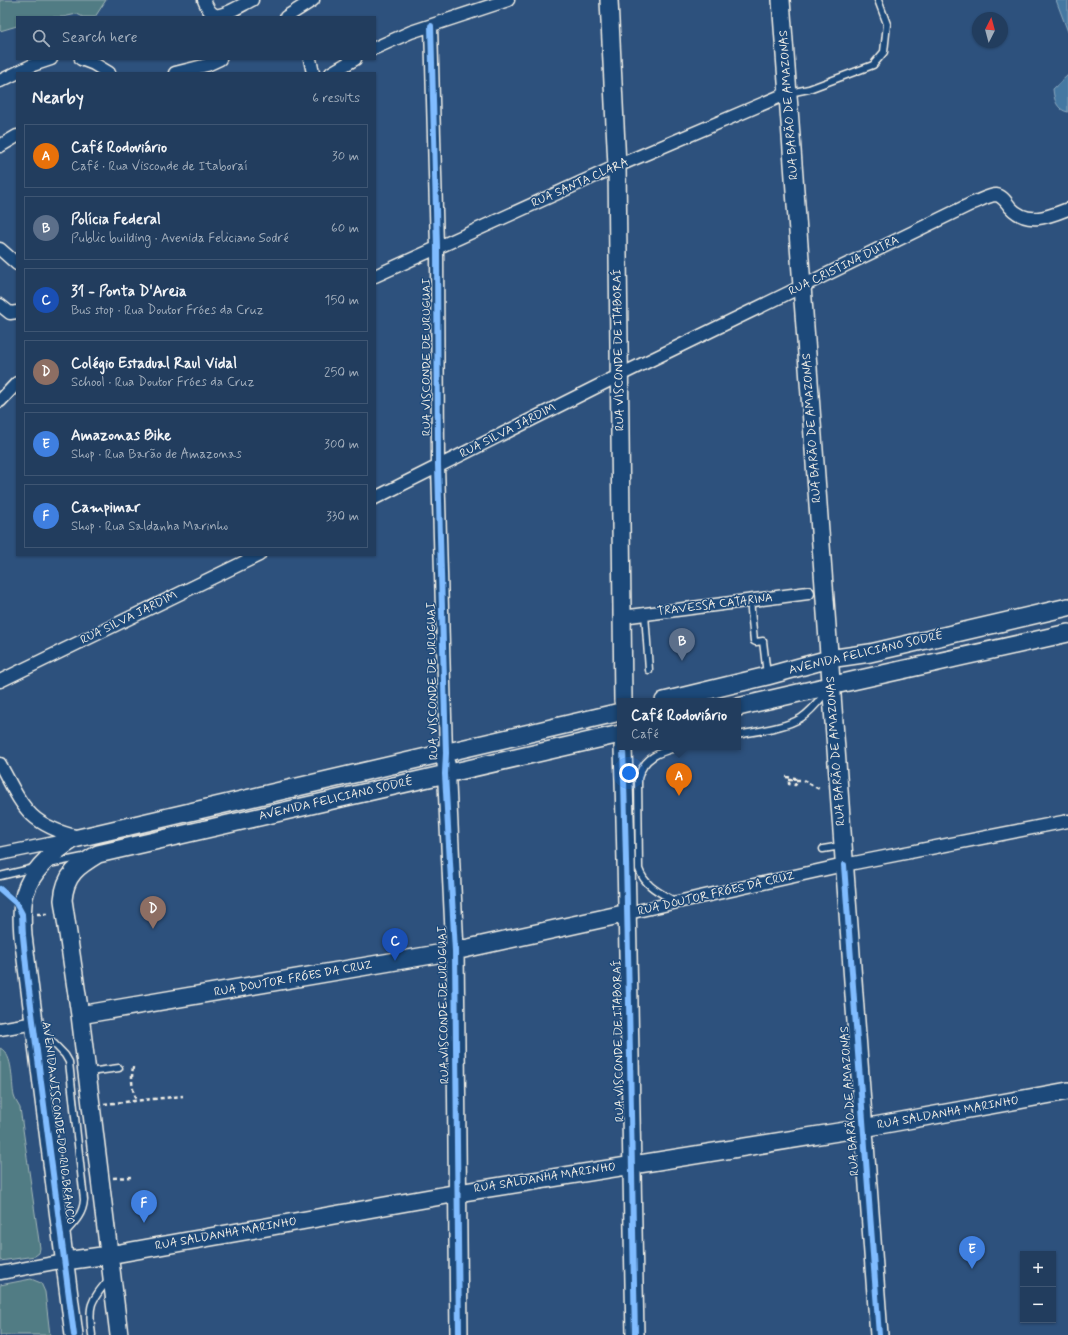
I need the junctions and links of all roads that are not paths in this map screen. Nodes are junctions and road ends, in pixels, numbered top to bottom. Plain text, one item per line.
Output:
1 (204, 0) edge
2 (252, 0) edge
3 (313, 0) edge
4 (508, 0) edge
5 (609, 0) edge
6 (781, 0) edge
7 (878, 0) edge
8 (299, 13) edge
9 (289, 16) edge
10 (432, 26) junction
11 (376, 48) edge
12 (48, 60) edge
13 (84, 60) edge
14 (218, 60) edge
15 (310, 60) edge
16 (353, 60) edge
17 (19, 72) edge
18 (107, 72) edge
19 (179, 72) edge
20 (313, 72) edge
21 (333, 72) edge
22 (16, 73) edge
23 (0, 81) edge
24 (788, 93) junction
25 (16, 137) edge
26 (0, 146) edge
27 (616, 166) junction
28 (1068, 209) edge
29 (437, 247) junction
30 (0, 249) edge
31 (16, 263) edge
32 (376, 276) edge
33 (802, 286) junction
34 (0, 305) edge
35 (16, 312) edge
36 (620, 375) junction
37 (16, 384) edge
38 (0, 401) edge
39 (438, 465) junction
40 (376, 497) edge
41 (257, 556) edge
42 (808, 593) dead end
43 (750, 600) junction
44 (1068, 607) edge
45 (645, 614) junction
46 (622, 616) junction
47 (1068, 633) edge
48 (829, 659) junction
49 (650, 670) dead end
50 (767, 676) junction
51 (0, 681) edge
52 (831, 685) junction
53 (623, 698) edge
54 (676, 698) edge
55 (741, 706) edge
56 (617, 713) edge
57 (741, 734) edge
58 (617, 735) edge
59 (623, 750) edge
60 (669, 750) edge
61 (446, 753) junction
62 (0, 764) edge
63 (445, 774) junction
64 (1068, 821) edge
65 (76, 838) junction
66 (843, 845) junction
67 (823, 849) dead end
68 (0, 854) edge
69 (98, 854) junction
70 (844, 865) junction
71 (40, 866) junction
72 (0, 876) edge
73 (677, 903) junction
74 (628, 914) junction
75 (455, 951) junction
76 (80, 1015) junction
77 (34, 1023) junction
78 (0, 1029) edge
79 (119, 1068) dead end
80 (87, 1072) junction
81 (1068, 1091) edge
82 (863, 1128) junction
83 (631, 1164) junction
84 (458, 1193) junction
85 (62, 1237) junction
86 (109, 1255) junction
87 (65, 1261) junction
88 (0, 1273) edge
89 (112, 1275) junction
90 (74, 1335) edge
91 (92, 1335) edge
92 (119, 1335) edge
93 (459, 1335) edge
94 (635, 1335) edge
95 (879, 1335) edge

1 - 2 street
3 - 8 street
4 - 10 street
5 - 27 main road, RUA VISCONDE DE ITABORAÍ
6 - 24 main road, RUA BARÃO DE AMAZONAS
7 - 24 lane
8 - 9 street
10 - 11 street
10 - 29 street, RUA VISCONDE DE URUGUAI
12 - 17 street
13 - 18 street
14 - 19 street
15 - 20 street
16 - 21 street
22 - 23 street
24 - 27 street, RUA SANTA CLARA
24 - 33 main road, RUA BARÃO DE AMAZONAS
25 - 26 street
27 - 29 street, RUA SANTA CLARA
27 - 36 main road, RUA VISCONDE DE ITABORAÍ
28 - 33 street, RUA CRISTINA DUTRA
29 - 32 street, RUA SANTA CLARA
29 - 39 street, RUA VISCONDE DE URUGUAI
30 - 31 street
33 - 36 street, RUA CRISTINA DUTRA
33 - 48 main road, RUA BARÃO DE AMAZONAS
34 - 35 street
36 - 39 street, RUA SILVA JARDIM
36 - 46 main road, RUA VISCONDE DE ITABORAÍ
37 - 38 street
39 - 40 street, RUA SILVA JARDIM
39 - 61 street, RUA VISCONDE DE URUGUAI
41 - 51 street, RUA SILVA JARDIM
42 - 43 street, TRAVESSA CATARINA
43 - 45 street, TRAVESSA CATARINA
43 - 50 lane
44 - 48 main road, AVENIDA FELICIANO SODRÉ
45 - 46 street, TRAVESSA CATARINA
45 - 49 lane
46 - 53 main road, RUA VISCONDE DE ITABORAÍ
47 - 52 main road, AVENIDA FELICIANO SODRÉ
48 - 50 main road, AVENIDA FELICIANO SODRÉ
48 - 52 main road, RUA BARÃO DE AMAZONAS
50 - 54 main road, AVENIDA FELICIANO SODRÉ
52 - 55 main road, AVENIDA FELICIANO SODRÉ
52 - 57 lane
52 - 66 main road, RUA BARÃO DE AMAZONAS
56 - 61 main road, AVENIDA FELICIANO SODRÉ
58 - 63 main road, AVENIDA FELICIANO SODRÉ
59 - 74 main road, RUA VISCONDE DE ITABORAÍ
60 - 73 lane
61 - 63 main road, RUA VISCONDE DE URUGUAI
61 - 65 main road, AVENIDA FELICIANO SODRÉ
62 - 65 street
63 - 69 main road, AVENIDA FELICIANO SODRÉ
63 - 75 main road, RUA VISCONDE DE URUGUAI
64 - 70 street, RUA DOUTOR FRÓES DA CRUZ
65 - 68 street
65 - 71 main road, AVENIDA VISCONDE DO RIO BRANCO
66 - 67 lane
66 - 70 main road, RUA BARÃO DE AMAZONAS
69 - 71 lane
69 - 76 main road, AVENIDA FELICIANO SODRÉ
70 - 73 street, RUA DOUTOR FRÓES DA CRUZ
70 - 82 main road, RUA BARÃO DE AMAZONAS
71 - 72 lane
71 - 77 main road, AVENIDA VISCONDE DO RIO BRANCO
73 - 74 street, RUA DOUTOR FRÓES DA CRUZ
74 - 75 main road, RUA DOUTOR FRÓES DA CRUZ
74 - 83 main road, RUA VISCONDE DE ITABORAÍ
75 - 76 main road, RUA DOUTOR FRÓES DA CRUZ
75 - 84 main road, RUA VISCONDE DE URUGUAI
76 - 80 main road
77 - 78 street
77 - 85 main road, AVENIDA VISCONDE DO RIO BRANCO
77 - 85 lane
79 - 80 lane
80 - 86 main road
81 - 82 main road, RUA SALDANHA MARINHO
82 - 83 main road, RUA SALDANHA MARINHO
82 - 95 main road, RUA BARÃO DE AMAZONAS
83 - 84 main road, RUA SALDANHA MARINHO
83 - 94 main road, RUA VISCONDE DE ITABORAÍ
84 - 86 main road, RUA SALDANHA MARINHO
84 - 93 main road, RUA VISCONDE DE URUGUAI
85 - 87 main road, AVENIDA VISCONDE DO RIO BRANCO
86 - 87 main road, RUA SALDANHA MARINHO
86 - 89 main road
87 - 88 street, RUA SALDANHA MARINHO
87 - 90 main road, AVENIDA VISCONDE DO RIO BRANCO
89 - 91 lane
89 - 92 main road

